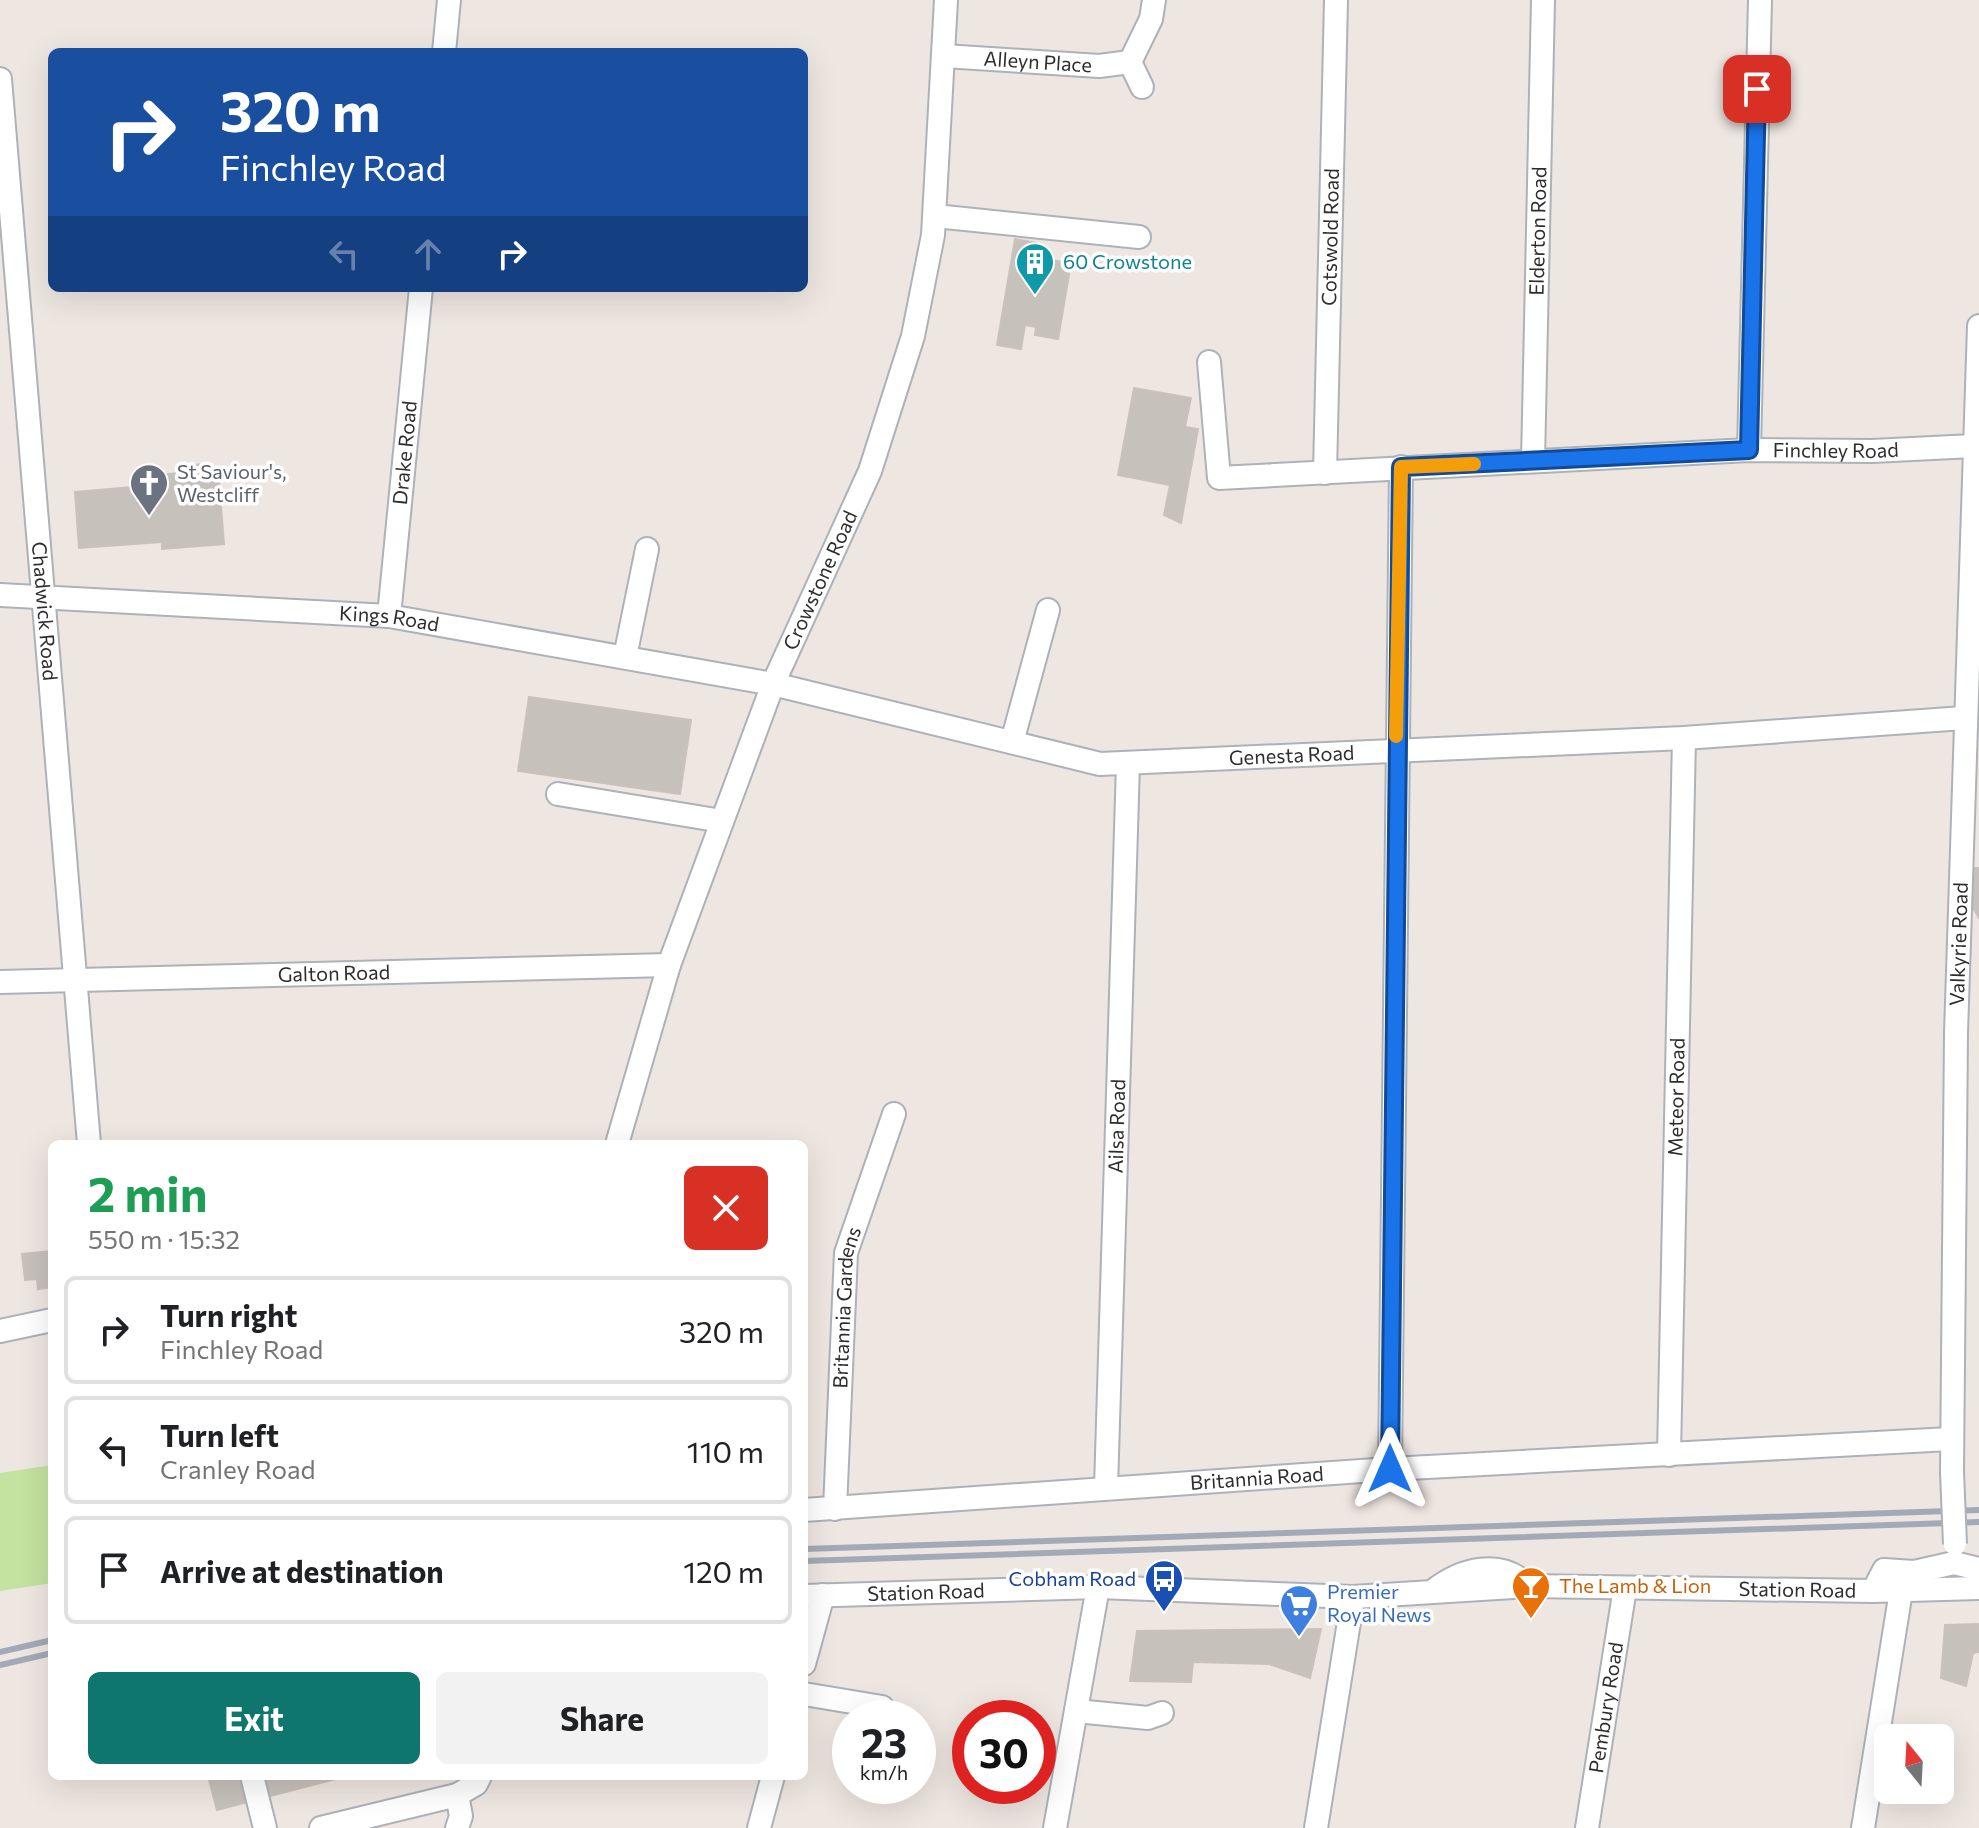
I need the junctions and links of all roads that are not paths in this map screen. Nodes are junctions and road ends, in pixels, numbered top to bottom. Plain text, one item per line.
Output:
1 (449, 0) edge
2 (946, 0) edge
3 (1154, 0) edge
4 (1336, 0) edge
5 (1543, 0) edge
6 (1760, 0) edge
7 (444, 48) edge
8 (944, 56) junction
9 (1130, 62) junction
10 (0, 79) edge
11 (1142, 87) dead end
12 (935, 216) junction
13 (1139, 237) dead end
14 (421, 292) edge
15 (1979, 326) edge
16 (1209, 362) dead end
17 (1973, 446) junction
18 (1749, 450) junction
19 (1533, 461) junction
20 (1401, 467) junction
21 (1325, 473) junction
22 (1975, 531) edge
23 (647, 549) dead end
24 (0, 595) edge
25 (41, 596) junction
26 (1048, 610) dead end
27 (389, 616) junction
28 (625, 657) junction
29 (773, 684) junction
30 (1964, 718) junction
31 (1684, 738) junction
32 (1012, 742) junction
33 (1395, 752) junction
34 (1128, 764) junction
35 (558, 794) dead end
36 (722, 821) junction
37 (1970, 834) edge
38 (669, 965) junction
39 (75, 978) junction
40 (0, 982) edge
41 (1956, 1033) junction
42 (1979, 1034) edge
43 (894, 1114) dead end
44 (89, 1140) edge
45 (618, 1140) edge
46 (48, 1321) edge
47 (0, 1331) edge
48 (1950, 1439) junction
49 (1669, 1455) junction
50 (1390, 1469) junction
51 (1106, 1488) junction
52 (835, 1509) junction
53 (808, 1510) edge
54 (1955, 1553) junction
55 (1979, 1569) edge
56 (1098, 1587) junction
57 (1625, 1588) junction
58 (1979, 1588) edge
59 (1873, 1591) junction
60 (1901, 1591) junction
61 (813, 1596) edge
62 (1353, 1597) junction
63 (808, 1634) edge
64 (808, 1695) edge
65 (840, 1700) edge
66 (1076, 1711) junction
67 (1162, 1713) dead end
68 (253, 1780) edge
69 (478, 1780) edge
70 (772, 1780) edge
71 (457, 1795) junction
72 (265, 1828) edge
73 (321, 1828) edge
74 (457, 1828) edge
75 (759, 1828) edge
76 (1055, 1828) edge
77 (1316, 1828) edge
78 (1587, 1828) edge
79 (1863, 1828) edge

1 - 7 street
2 - 8 street, Crowstone Road
3 - 9 street
4 - 21 street, Cotswold Road
5 - 19 street, Elderton Road
6 - 18 street
8 - 9 street, Alleyn Place
8 - 12 street, Crowstone Road
9 - 11 street
10 - 25 street, Chadwick Road
12 - 13 street
12 - 29 street, Crowstone Road
14 - 27 street, Drake Road
15 - 17 street, Valkyrie Road
16 - 21 street, Finchley Road
17 - 18 street, Finchley Road
17 - 22 street, Valkyrie Road
18 - 19 street, Finchley Road
19 - 20 street, Finchley Road
20 - 21 street, Finchley Road
20 - 33 street
22 - 30 street, Valkyrie Road
23 - 28 street
24 - 25 street, Kings Road
25 - 27 street, Kings Road
25 - 39 street, Chadwick Road
26 - 32 street
27 - 28 street, Kings Road
28 - 29 street, Kings Road
29 - 32 street, Genesta Road
29 - 36 street, Crowstone Road
30 - 31 street, Genesta Road
30 - 37 street, Valkyrie Road
31 - 33 street, Genesta Road
31 - 49 street, Meteor Road
32 - 34 street, Genesta Road
33 - 34 street, Genesta Road
33 - 50 street
34 - 51 street, Ailsa Road
35 - 36 street
36 - 38 street, Crowstone Road
37 - 41 street, Valkyrie Road
38 - 39 street, Galton Road
38 - 45 street, Crowstone Road
39 - 40 street, Galton Road
39 - 44 street, Chadwick Road
41 - 42 street
41 - 48 street, Valkyrie Road
43 - 52 street, Britannia Gardens
46 - 47 street
48 - 49 street, Britannia Road
48 - 54 street, Valkyrie Road, bridge
49 - 50 street, Britannia Road
50 - 51 street, Britannia Road
51 - 52 street, Britannia Road
52 - 53 street, Britannia Road
54 - 55 street, Station Road
54 - 59 street, Station Road
56 - 61 street, Station Road
56 - 62 street, Station Road
56 - 66 street
57 - 59 street, Station Road
57 - 62 street, Station Road
57 - 78 street, Pembury Road
58 - 60 street, Station Road
59 - 60 street, Station Road
60 - 79 street
61 - 63 street
62 - 77 street
64 - 65 street
66 - 67 street
66 - 76 street
68 - 72 street
69 - 71 street
70 - 75 street
71 - 73 street
71 - 74 street

